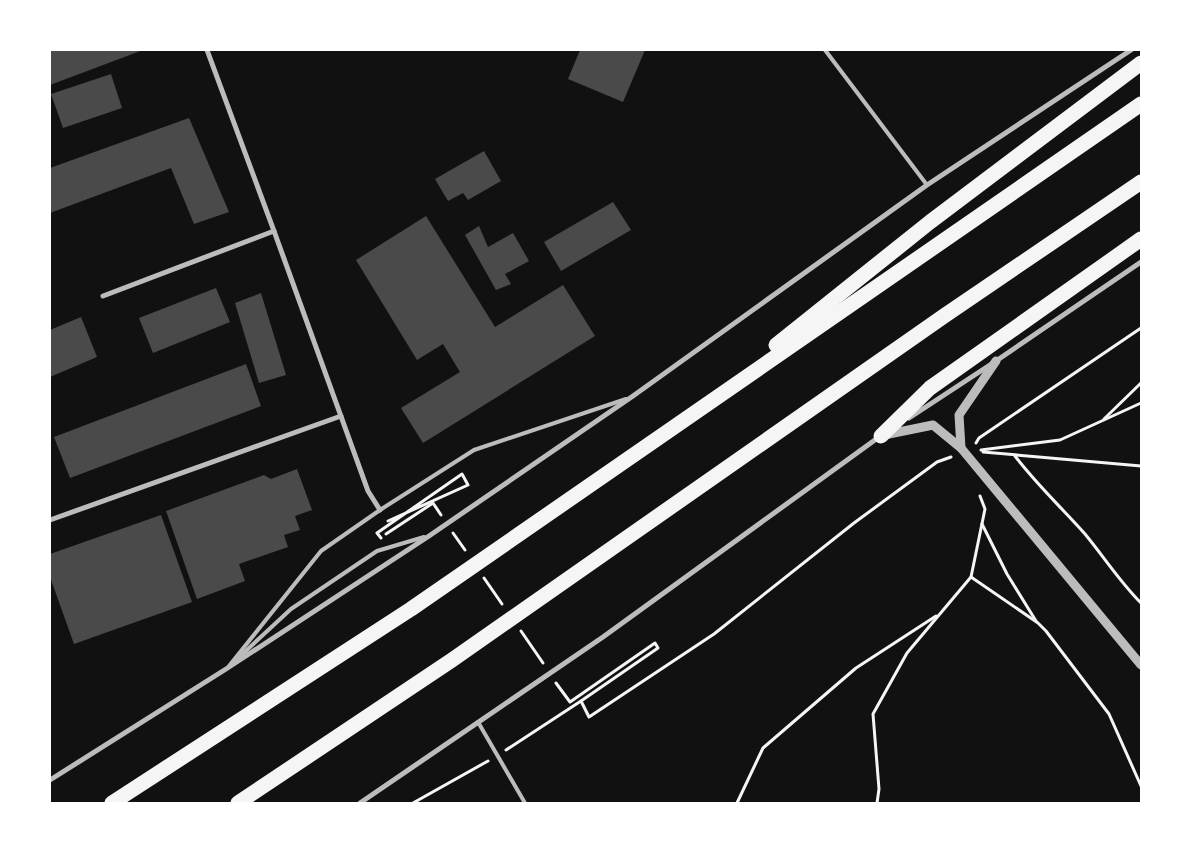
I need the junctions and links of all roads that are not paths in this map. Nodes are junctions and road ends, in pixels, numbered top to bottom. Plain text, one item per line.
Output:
1 (207, 50) edge
2 (825, 50) edge
3 (1131, 50) edge
4 (1141, 63) edge
5 (1141, 104) edge
6 (1141, 182) edge
7 (927, 185) junction
8 (274, 230) junction
9 (1141, 239) edge
10 (1141, 262) edge
11 (103, 296) dead end
12 (996, 361) junction
13 (633, 396) junction
14 (341, 416) junction
15 (674, 426) junction
16 (881, 436) junction
17 (965, 450) junction
18 (380, 510) junction
19 (50, 520) edge
20 (429, 536) junction
21 (1141, 665) edge
22 (226, 669) junction
23 (478, 722) junction
24 (50, 780) edge
25 (112, 803) edge
26 (238, 803) edge
27 (360, 803) edge
28 (525, 803) edge

1 - 8 street
2 - 7 lane
3 - 7 street
4 - 15 highway
5 - 15 highway
6 - 26 highway
7 - 13 street
8 - 11 street
8 - 14 street
9 - 16 highway
10 - 12 street
12 - 16 street
12 - 17 street
13 - 18 lane
13 - 20 street
14 - 18 street
14 - 19 street
15 - 25 highway
16 - 17 street
16 - 23 street
17 - 21 street
18 - 22 lane
20 - 22 street
20 - 22 lane
22 - 24 street
23 - 27 street
23 - 28 lane

